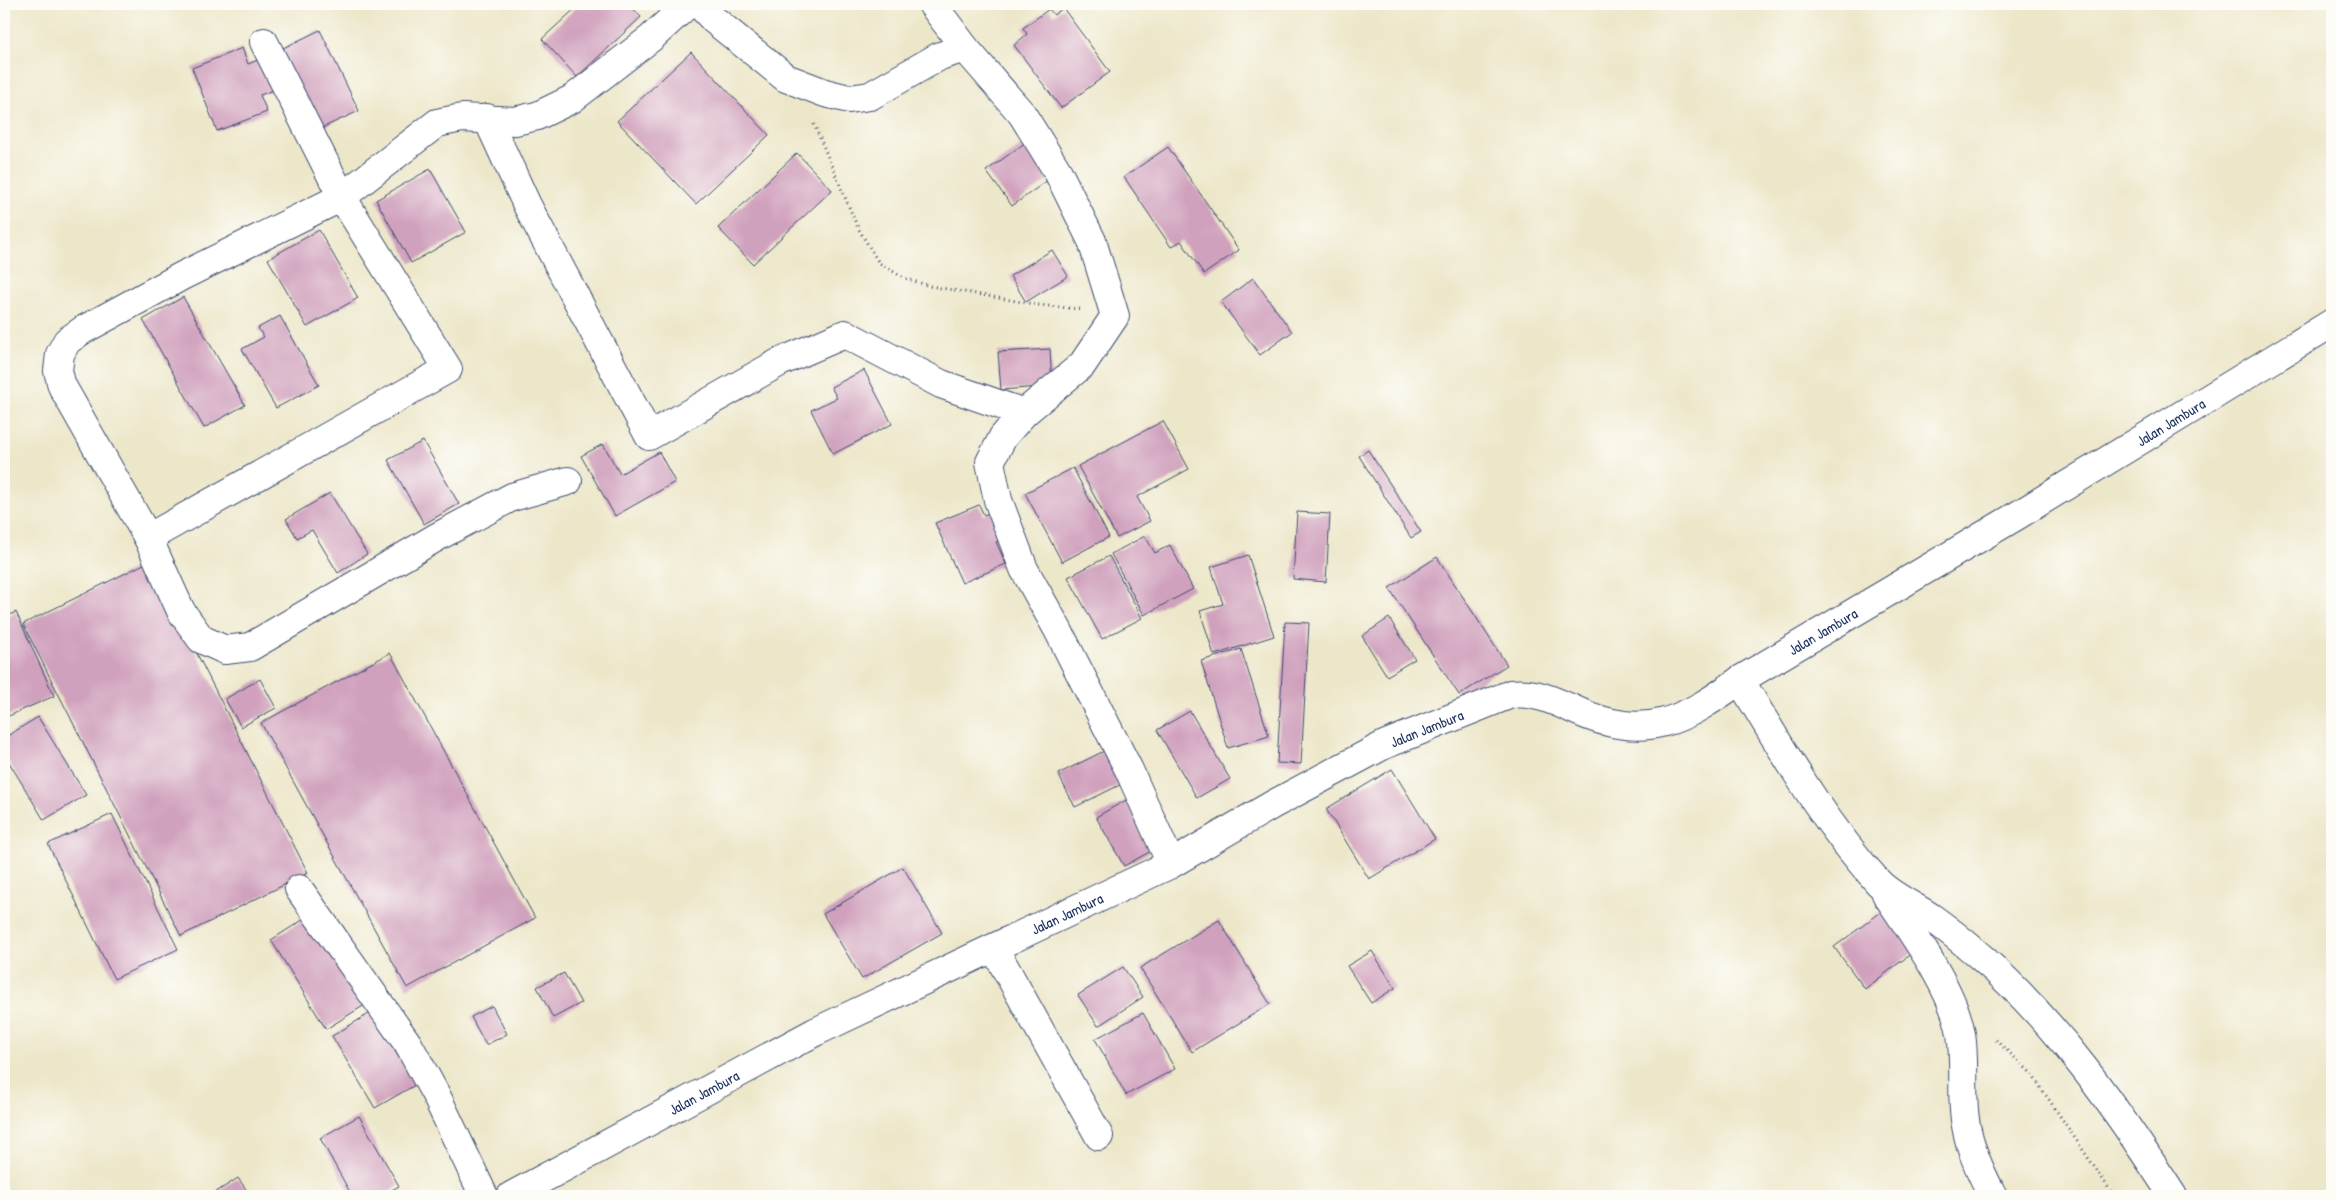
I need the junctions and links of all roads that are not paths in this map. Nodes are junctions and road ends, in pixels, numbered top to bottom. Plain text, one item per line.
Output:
1 (688, 4) edge
2 (699, 4) edge
3 (932, 4) edge
4 (264, 42) dead end
5 (965, 48) junction
6 (487, 118) junction
7 (342, 197) junction
8 (2332, 323) edge
9 (1024, 414) junction
10 (568, 481) dead end
11 (148, 538) junction
12 (1740, 680) junction
13 (1171, 864) junction
14 (1880, 884) junction
15 (299, 889) dead end
16 (994, 948) junction
17 (1099, 1136) dead end
18 (484, 1196) edge
19 (511, 1196) edge
20 (1993, 1196) edge
21 (2173, 1196) edge

1 - 6 street
2 - 5 street
3 - 5 street
4 - 7 street
5 - 9 street
6 - 7 street
6 - 9 street
7 - 11 street
7 - 11 street
8 - 12 street, Jalan Jambura
9 - 13 street
10 - 11 street
12 - 13 street, Jalan Jambura
12 - 14 street
13 - 16 street, Jalan Jambura
14 - 20 street
14 - 21 street
15 - 18 street
16 - 17 street
16 - 19 street, Jalan Jambura

